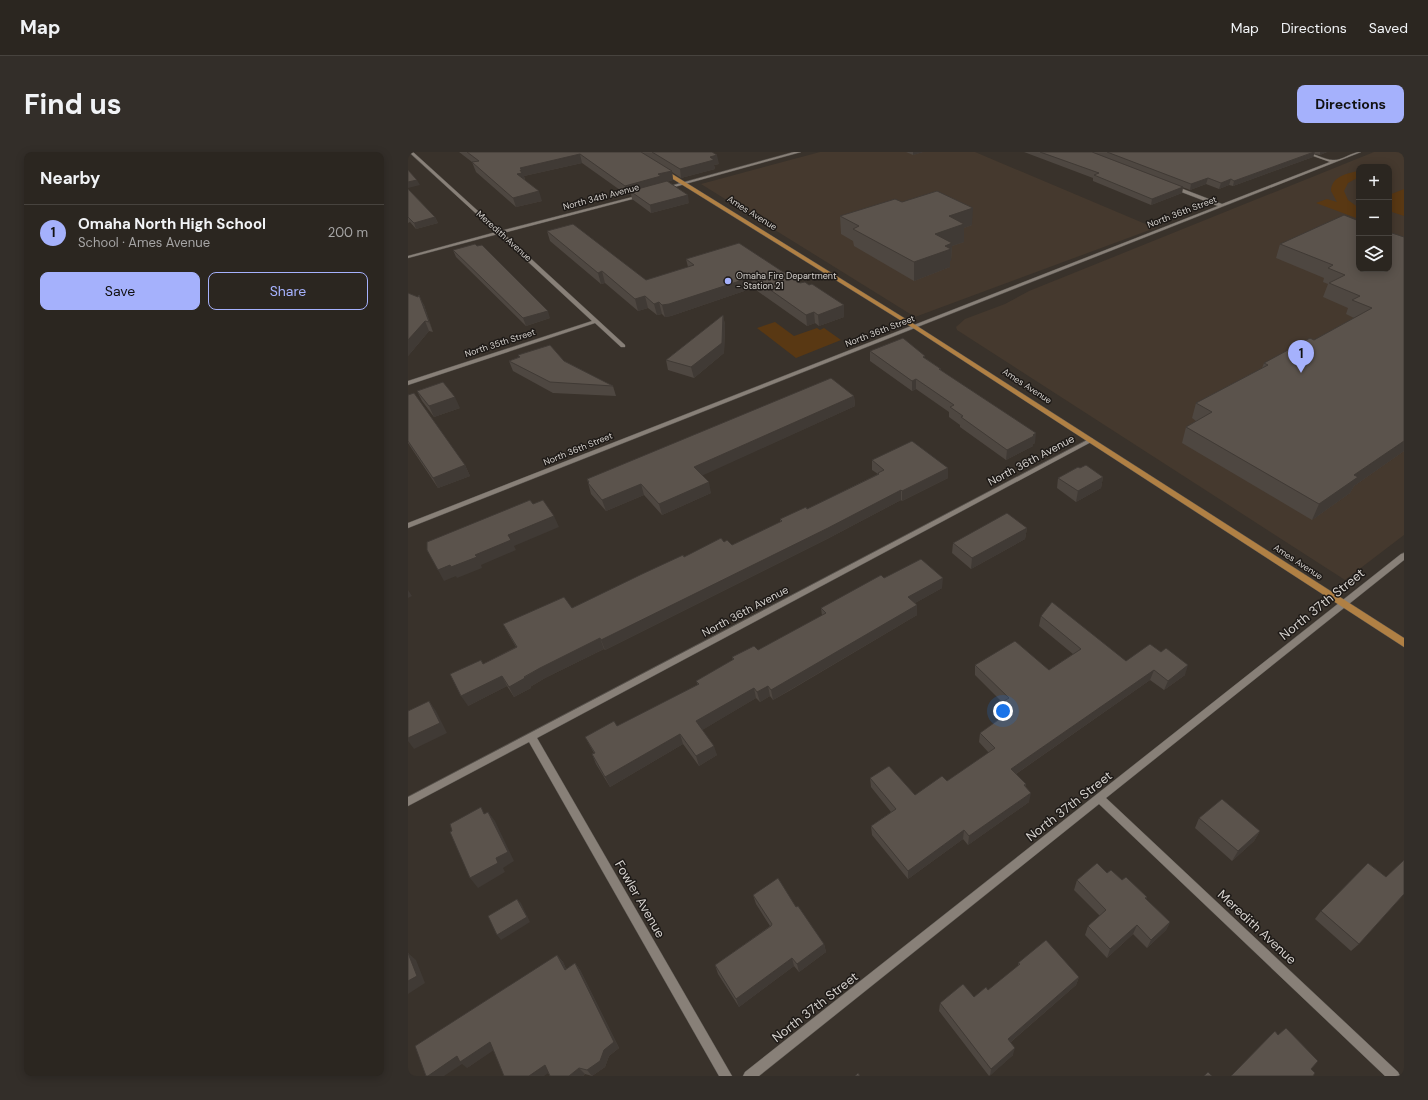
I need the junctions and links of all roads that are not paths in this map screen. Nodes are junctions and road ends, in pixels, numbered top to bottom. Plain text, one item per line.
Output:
1 (411, 152) edge
2 (799, 152) edge
3 (1304, 152) edge
4 (1359, 152) edge
5 (1334, 162) junction
6 (658, 168) edge
7 (683, 183) junction
8 (1171, 186) edge
9 (656, 191) edge
10 (648, 193) edge
11 (1222, 206) junction
12 (500, 232) junction
13 (408, 257) edge
14 (597, 321) junction
15 (915, 327) junction
16 (623, 346) dead end
17 (408, 383) edge
18 (1092, 440) junction
19 (408, 526) edge
20 (1404, 556) edge
21 (1343, 604) junction
22 (1404, 643) edge
23 (531, 737) junction
24 (1100, 798) junction
25 (408, 802) edge
26 (726, 1076) edge
27 (749, 1076) edge
28 (1394, 1076) edge

1 - 12 street, Meredith Avenue
2 - 7 street, North 34th Avenue
3 - 5 street
4 - 5 street, North 36th Street
5 - 11 street, North 36th Street
6 - 7 main road, Ames Avenue
7 - 9 street, North 34th Avenue
7 - 15 main road, Ames Avenue
8 - 11 street
10 - 12 street, North 34th Avenue
11 - 15 street, North 36th Street
12 - 13 street, North 34th Avenue
12 - 14 street, Meredith Avenue
14 - 16 street, Meredith Avenue
14 - 17 street, North 35th Street
15 - 18 main road, Ames Avenue
15 - 19 street, North 36th Street
18 - 21 main road, Ames Avenue
18 - 23 street, North 36th Avenue
20 - 21 street, North 37th Street
21 - 22 main road, Ames Avenue
21 - 24 street, North 37th Street
23 - 25 street, North 36th Avenue
23 - 26 street, Fowler Avenue
24 - 27 street, North 37th Street
24 - 28 street, Meredith Avenue

